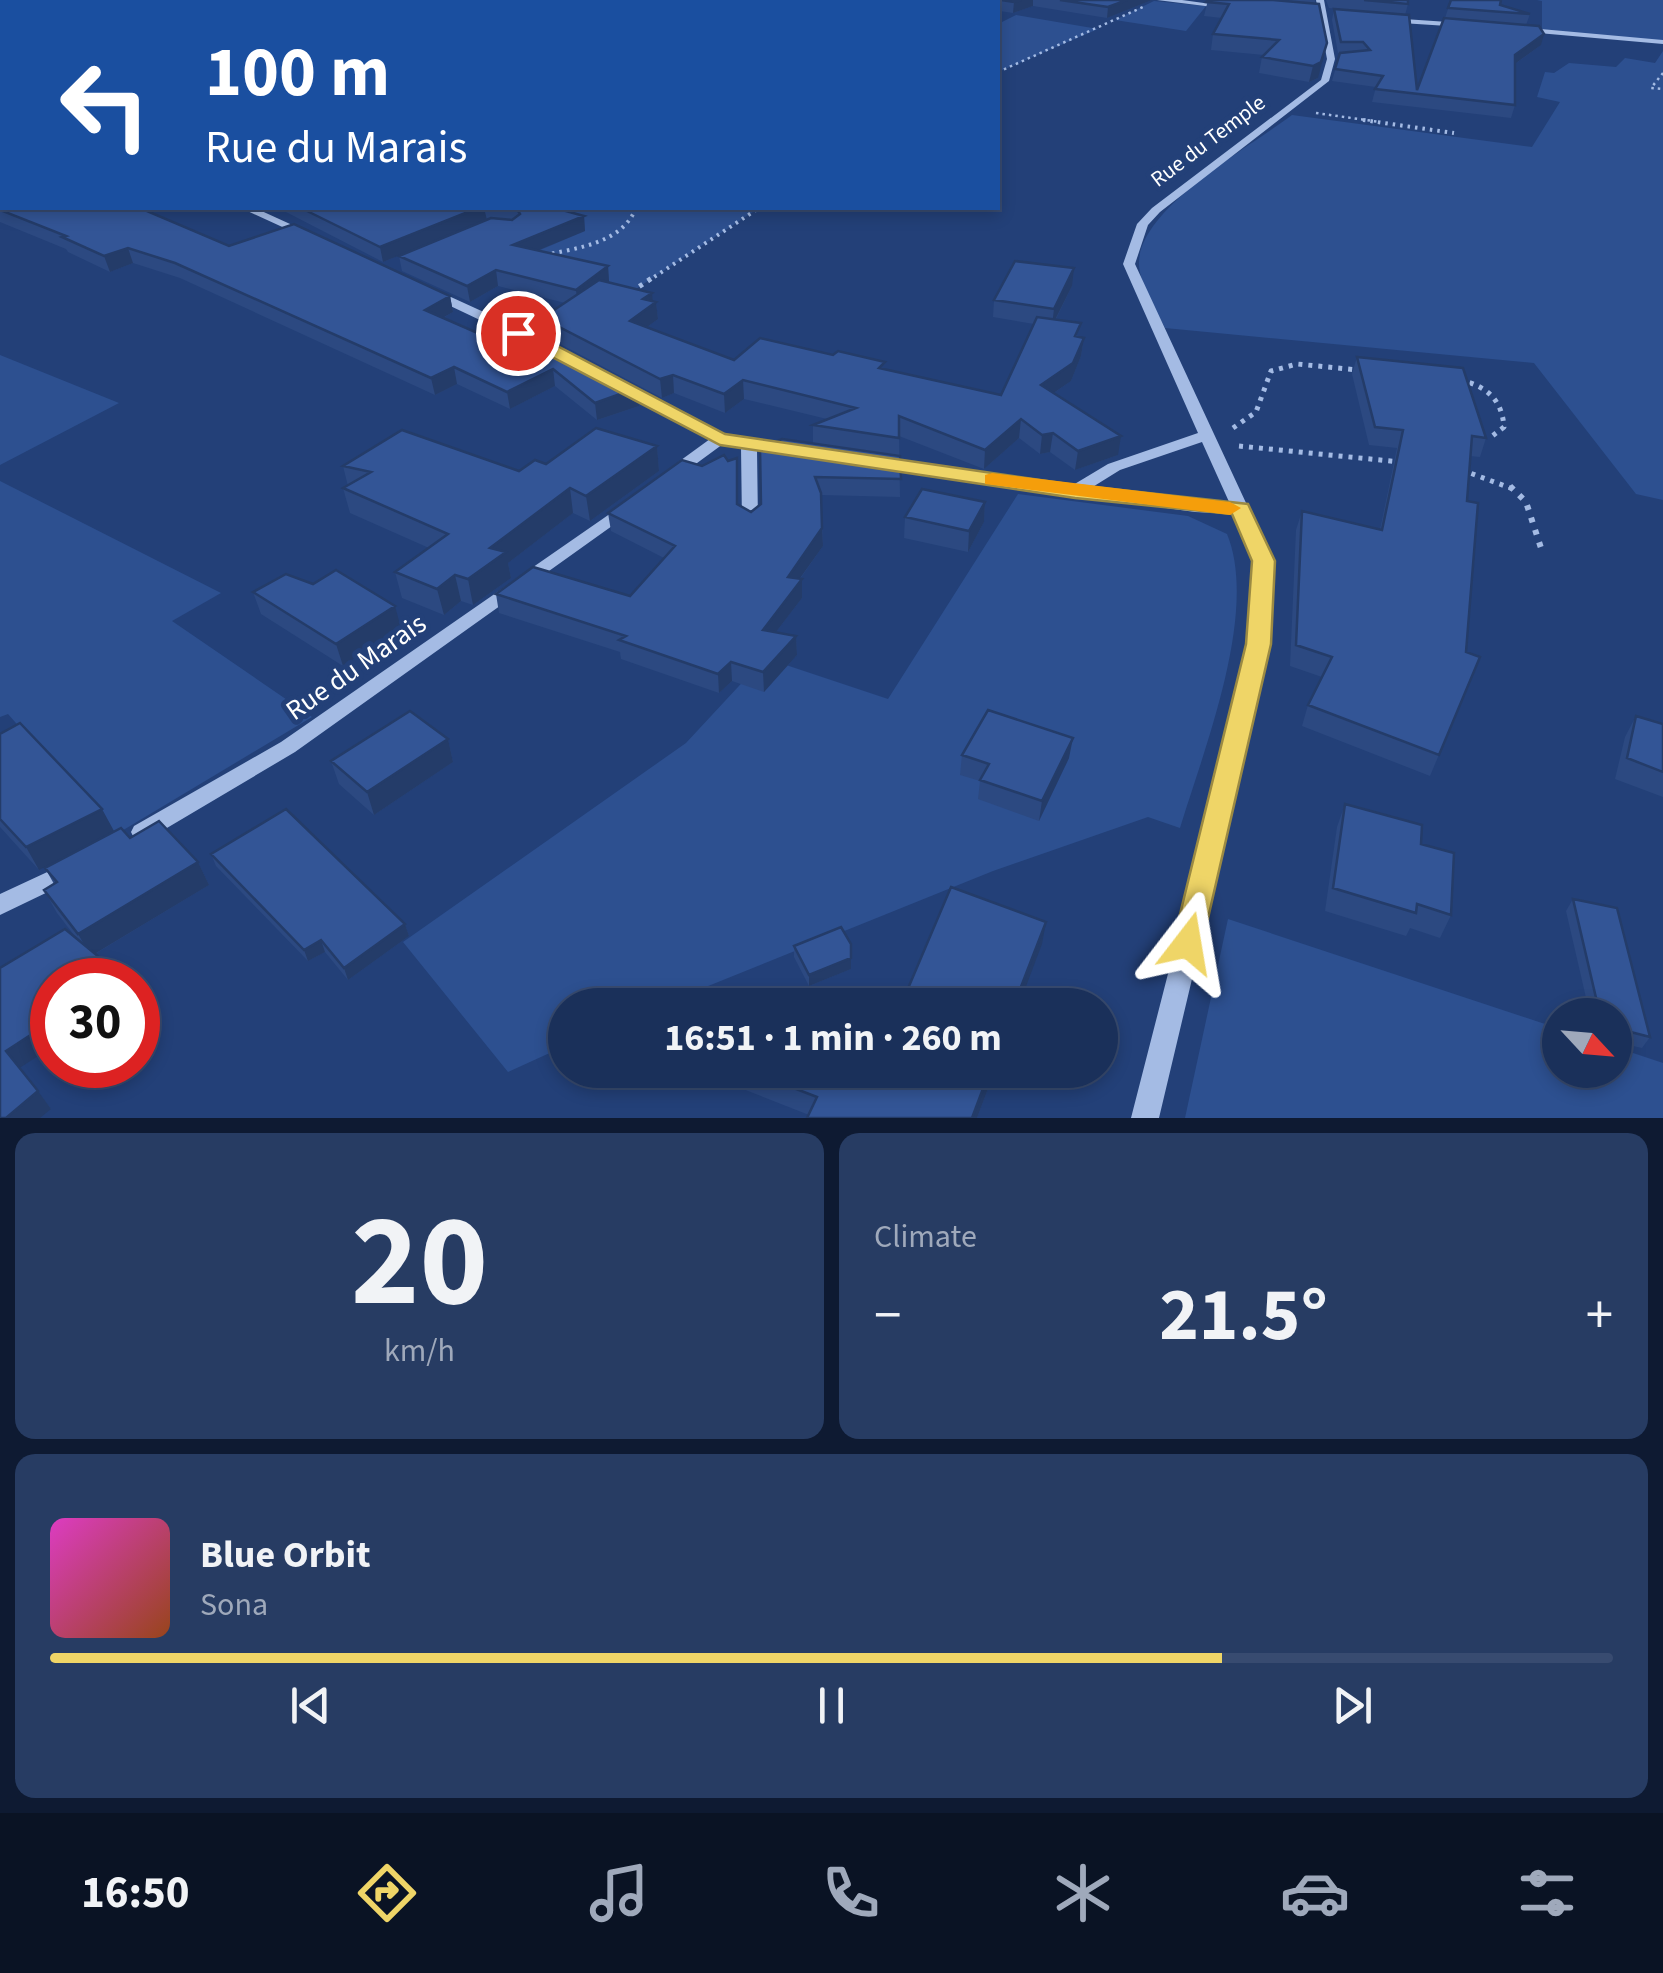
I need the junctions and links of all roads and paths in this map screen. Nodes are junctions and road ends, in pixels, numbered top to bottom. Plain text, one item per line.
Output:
1 (1159, 0) edge
2 (1241, 8) edge
3 (1321, 12) edge
4 (1376, 19) edge
5 (1469, 26) edge
6 (1506, 28) edge
7 (1663, 42) edge
8 (1000, 71) edge
9 (1663, 73) edge
10 (1663, 89) edge
11 (1288, 110) junction
12 (1454, 132) dead end
13 (252, 210) edge
14 (635, 210) edge
15 (756, 210) edge
16 (316, 238) edge
17 (536, 257) edge
18 (416, 284) edge
19 (618, 300) edge
20 (565, 355) edge
21 (1374, 371) edge
22 (599, 372) edge
23 (1450, 378) edge
24 (1234, 428) dead end
25 (1491, 438) dead end
26 (720, 439) junction
27 (1209, 440) junction
28 (749, 444) junction
29 (806, 452) edge
30 (865, 461) edge
31 (1410, 463) edge
32 (1449, 468) edge
33 (1075, 492) junction
34 (1241, 509) junction
35 (750, 522) edge
36 (1541, 548) dead end
37 (118, 844) edge
38 (85, 862) edge
39 (0, 905) edge
40 (1145, 1118) edge

1 - 2 street
1 - 8 path
3 - 11 street, Rue du Temple
4 - 5 street
6 - 7 street
9 - 10 path
11 - 12 path
11 - 27 street, Rue du Temple
13 - 16 street
14 - 17 path
15 - 19 path
18 - 20 street
21 - 24 path
22 - 26 street
23 - 25 path
26 - 28 street
26 - 37 street, Rue du Marais
27 - 31 path
27 - 33 street
27 - 34 street, Rue du Temple
28 - 29 street
28 - 35 street
30 - 33 street
32 - 36 path
33 - 34 street
34 - 40 street, Rue du Temple
38 - 39 street

